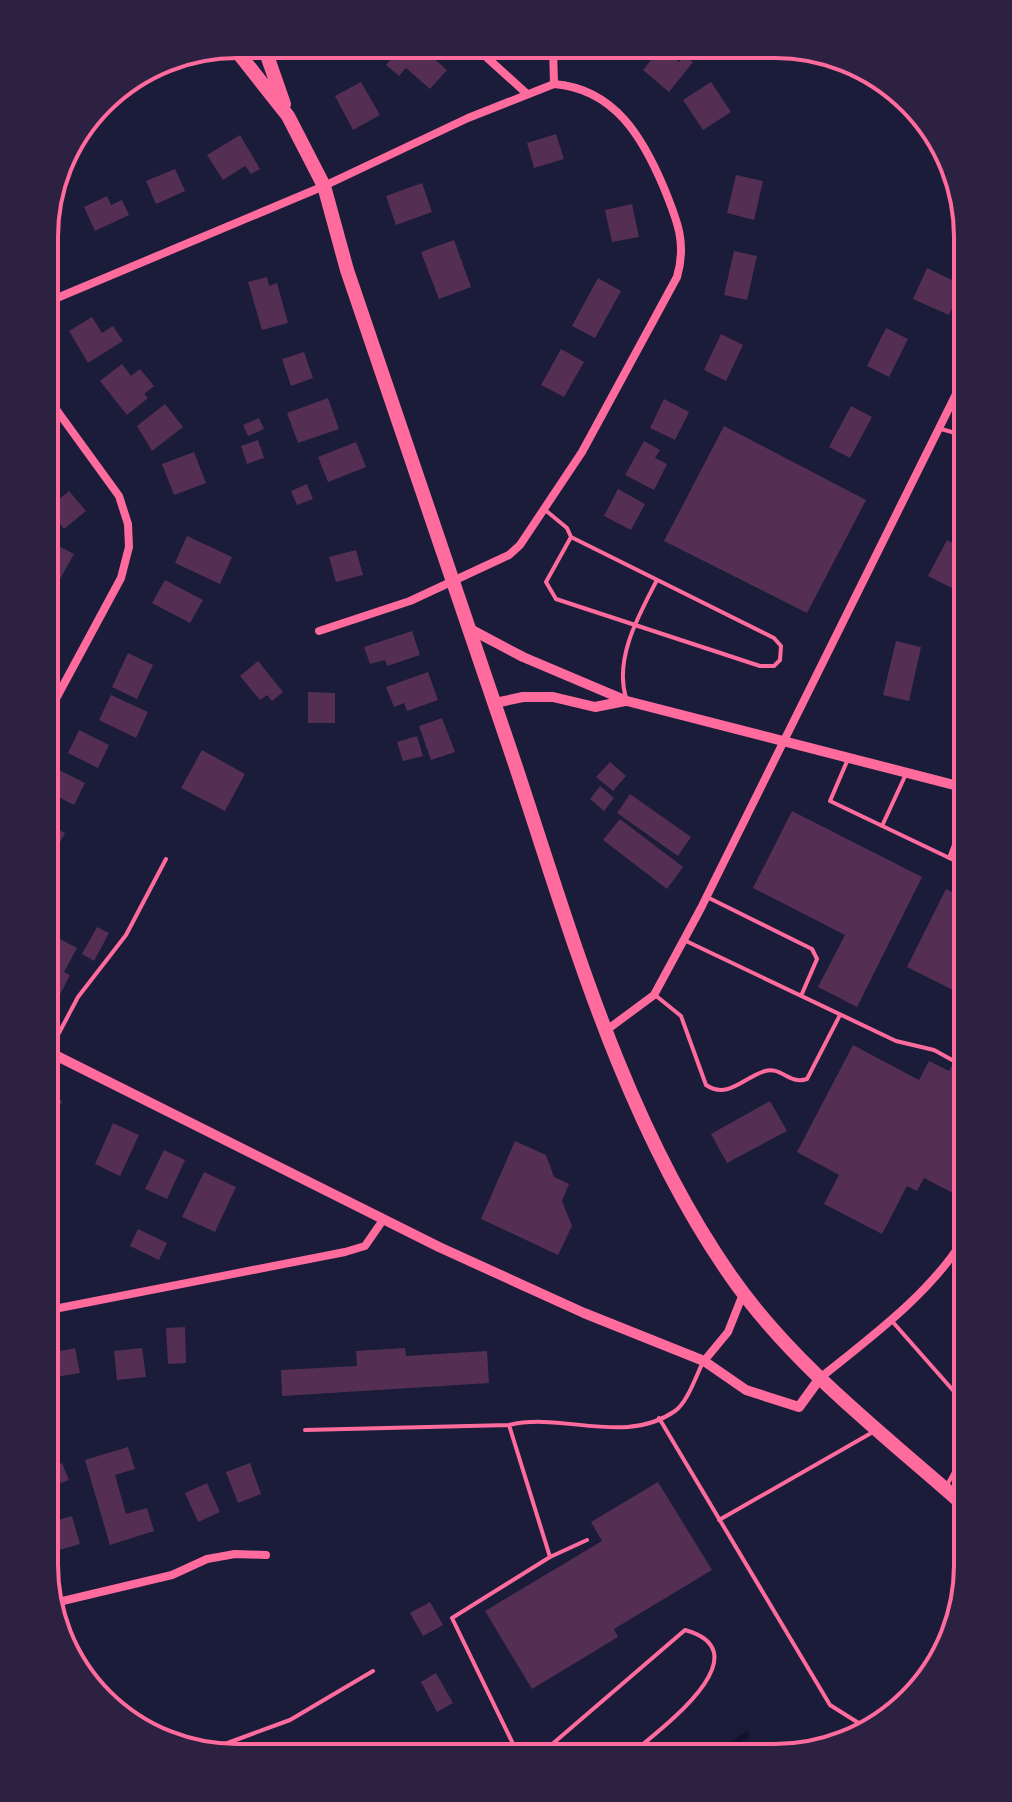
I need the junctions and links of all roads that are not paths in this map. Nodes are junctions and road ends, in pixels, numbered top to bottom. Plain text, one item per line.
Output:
1 (242, 58) edge
2 (268, 58) edge
3 (487, 58) edge
4 (553, 58) edge
5 (554, 84) junction
6 (526, 93) junction
7 (288, 116) junction
8 (324, 186) junction
9 (58, 298) edge
10 (954, 398) edge
11 (58, 412) edge
12 (939, 428) junction
13 (954, 432) edge
14 (544, 509) junction
15 (571, 537) junction
16 (657, 580) junction
17 (454, 581) junction
18 (634, 625) junction
19 (470, 629) junction
20 (319, 631) dead end
21 (58, 695) edge
22 (627, 701) junction
23 (495, 703) junction
24 (785, 740) junction
25 (849, 757) junction
26 (907, 772) junction
27 (954, 785) edge
28 (882, 826) junction
29 (954, 845) edge
30 (949, 858) junction
31 (166, 859) dead end
32 (954, 860) edge
33 (707, 897) junction
34 (683, 940) junction
35 (654, 995) junction
36 (801, 996) junction
37 (840, 1015) junction
38 (608, 1029) junction
39 (58, 1032) edge
40 (58, 1057) edge
41 (954, 1061) dead end
42 (383, 1220) junction
43 (954, 1252) edge
44 (743, 1293) junction
45 (58, 1308) edge
46 (889, 1319) junction
47 (704, 1361) junction
48 (820, 1378) junction
49 (954, 1392) edge
50 (659, 1418) junction
51 (509, 1425) junction
52 (877, 1429) junction
53 (305, 1430) dead end
54 (954, 1472) edge
55 (945, 1489) junction
56 (954, 1497) edge
57 (719, 1520) junction
58 (587, 1540) dead end
59 (266, 1555) dead end
60 (550, 1557) junction
61 (61, 1601) edge
62 (373, 1671) dead end
63 (859, 1723) edge
64 (227, 1743) edge
65 (513, 1744) edge
66 (552, 1744) edge
67 (643, 1744) edge

1 - 7 main road
2 - 7 main road
3 - 6 street
4 - 5 street
5 - 6 street
5 - 14 street
6 - 8 street
7 - 8 main road
8 - 9 street
8 - 17 main road
10 - 12 street
11 - 21 street
12 - 13 lane
12 - 24 street
14 - 15 lane
14 - 17 street
15 - 16 lane
15 - 18 lane
16 - 18 lane
16 - 18 lane
17 - 19 main road
17 - 20 street
18 - 22 lane
19 - 22 street
19 - 23 main road
22 - 23 street
22 - 24 street
23 - 38 main road
24 - 25 street
24 - 33 street
25 - 26 street
25 - 28 lane
26 - 27 street
26 - 28 lane
28 - 30 lane
29 - 30 lane
30 - 32 lane
31 - 39 lane
33 - 34 street
33 - 36 lane
34 - 35 street
34 - 36 lane
35 - 37 lane
35 - 38 street
36 - 37 lane
37 - 41 lane
38 - 44 main road
40 - 42 street
42 - 45 street
42 - 47 street
43 - 46 street
44 - 47 street
44 - 48 main road
46 - 48 street
46 - 49 lane
47 - 48 street
47 - 50 lane
48 - 52 main road
50 - 51 lane
50 - 57 lane
51 - 53 lane
51 - 60 lane
52 - 55 main road
52 - 57 lane
54 - 55 lane
55 - 56 main road
57 - 63 lane
58 - 60 lane
59 - 61 street
60 - 65 lane
62 - 64 lane
66 - 67 lane

